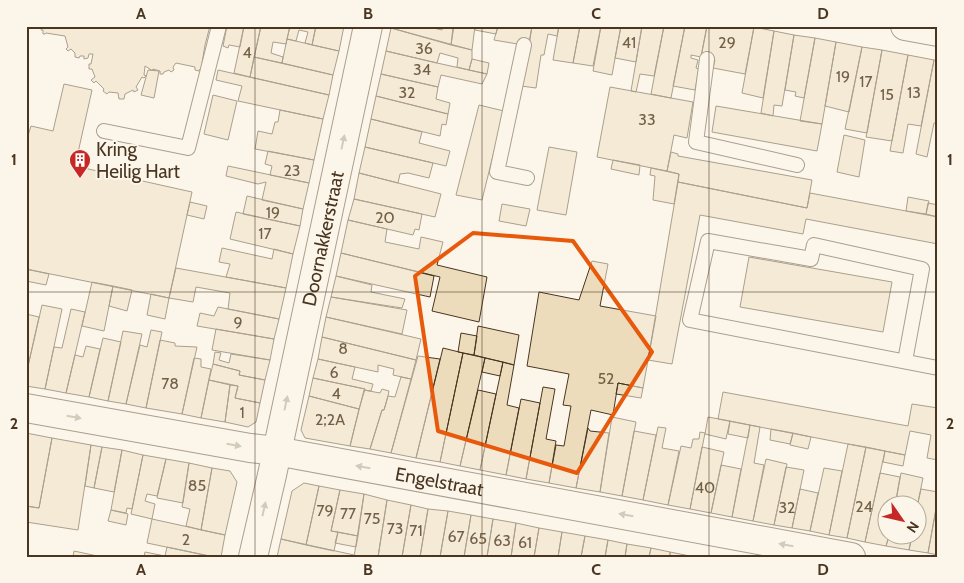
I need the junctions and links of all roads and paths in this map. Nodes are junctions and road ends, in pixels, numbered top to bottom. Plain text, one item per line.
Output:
1 (219, 26) edge
2 (368, 26) edge
3 (905, 26) edge
4 (938, 32) edge
5 (524, 45) dead end
6 (707, 59) dead end
7 (104, 131) dead end
8 (797, 164) dead end
9 (527, 178) dead end
10 (905, 361) junction
11 (938, 368) edge
12 (26, 408) edge
13 (276, 451) junction
14 (253, 557) edge
15 (851, 557) edge

1 - 7 lane
13 -> 2 street, Doornakkerstraat
3 - 4 street
5 - 9 lane
6 - 8 lane
10 - 10 lane
10 - 11 lane
12 -> 13 street, Engelstraat
14 -> 13 street, Doornakkerstraat
15 -> 13 street, Engelstraat

